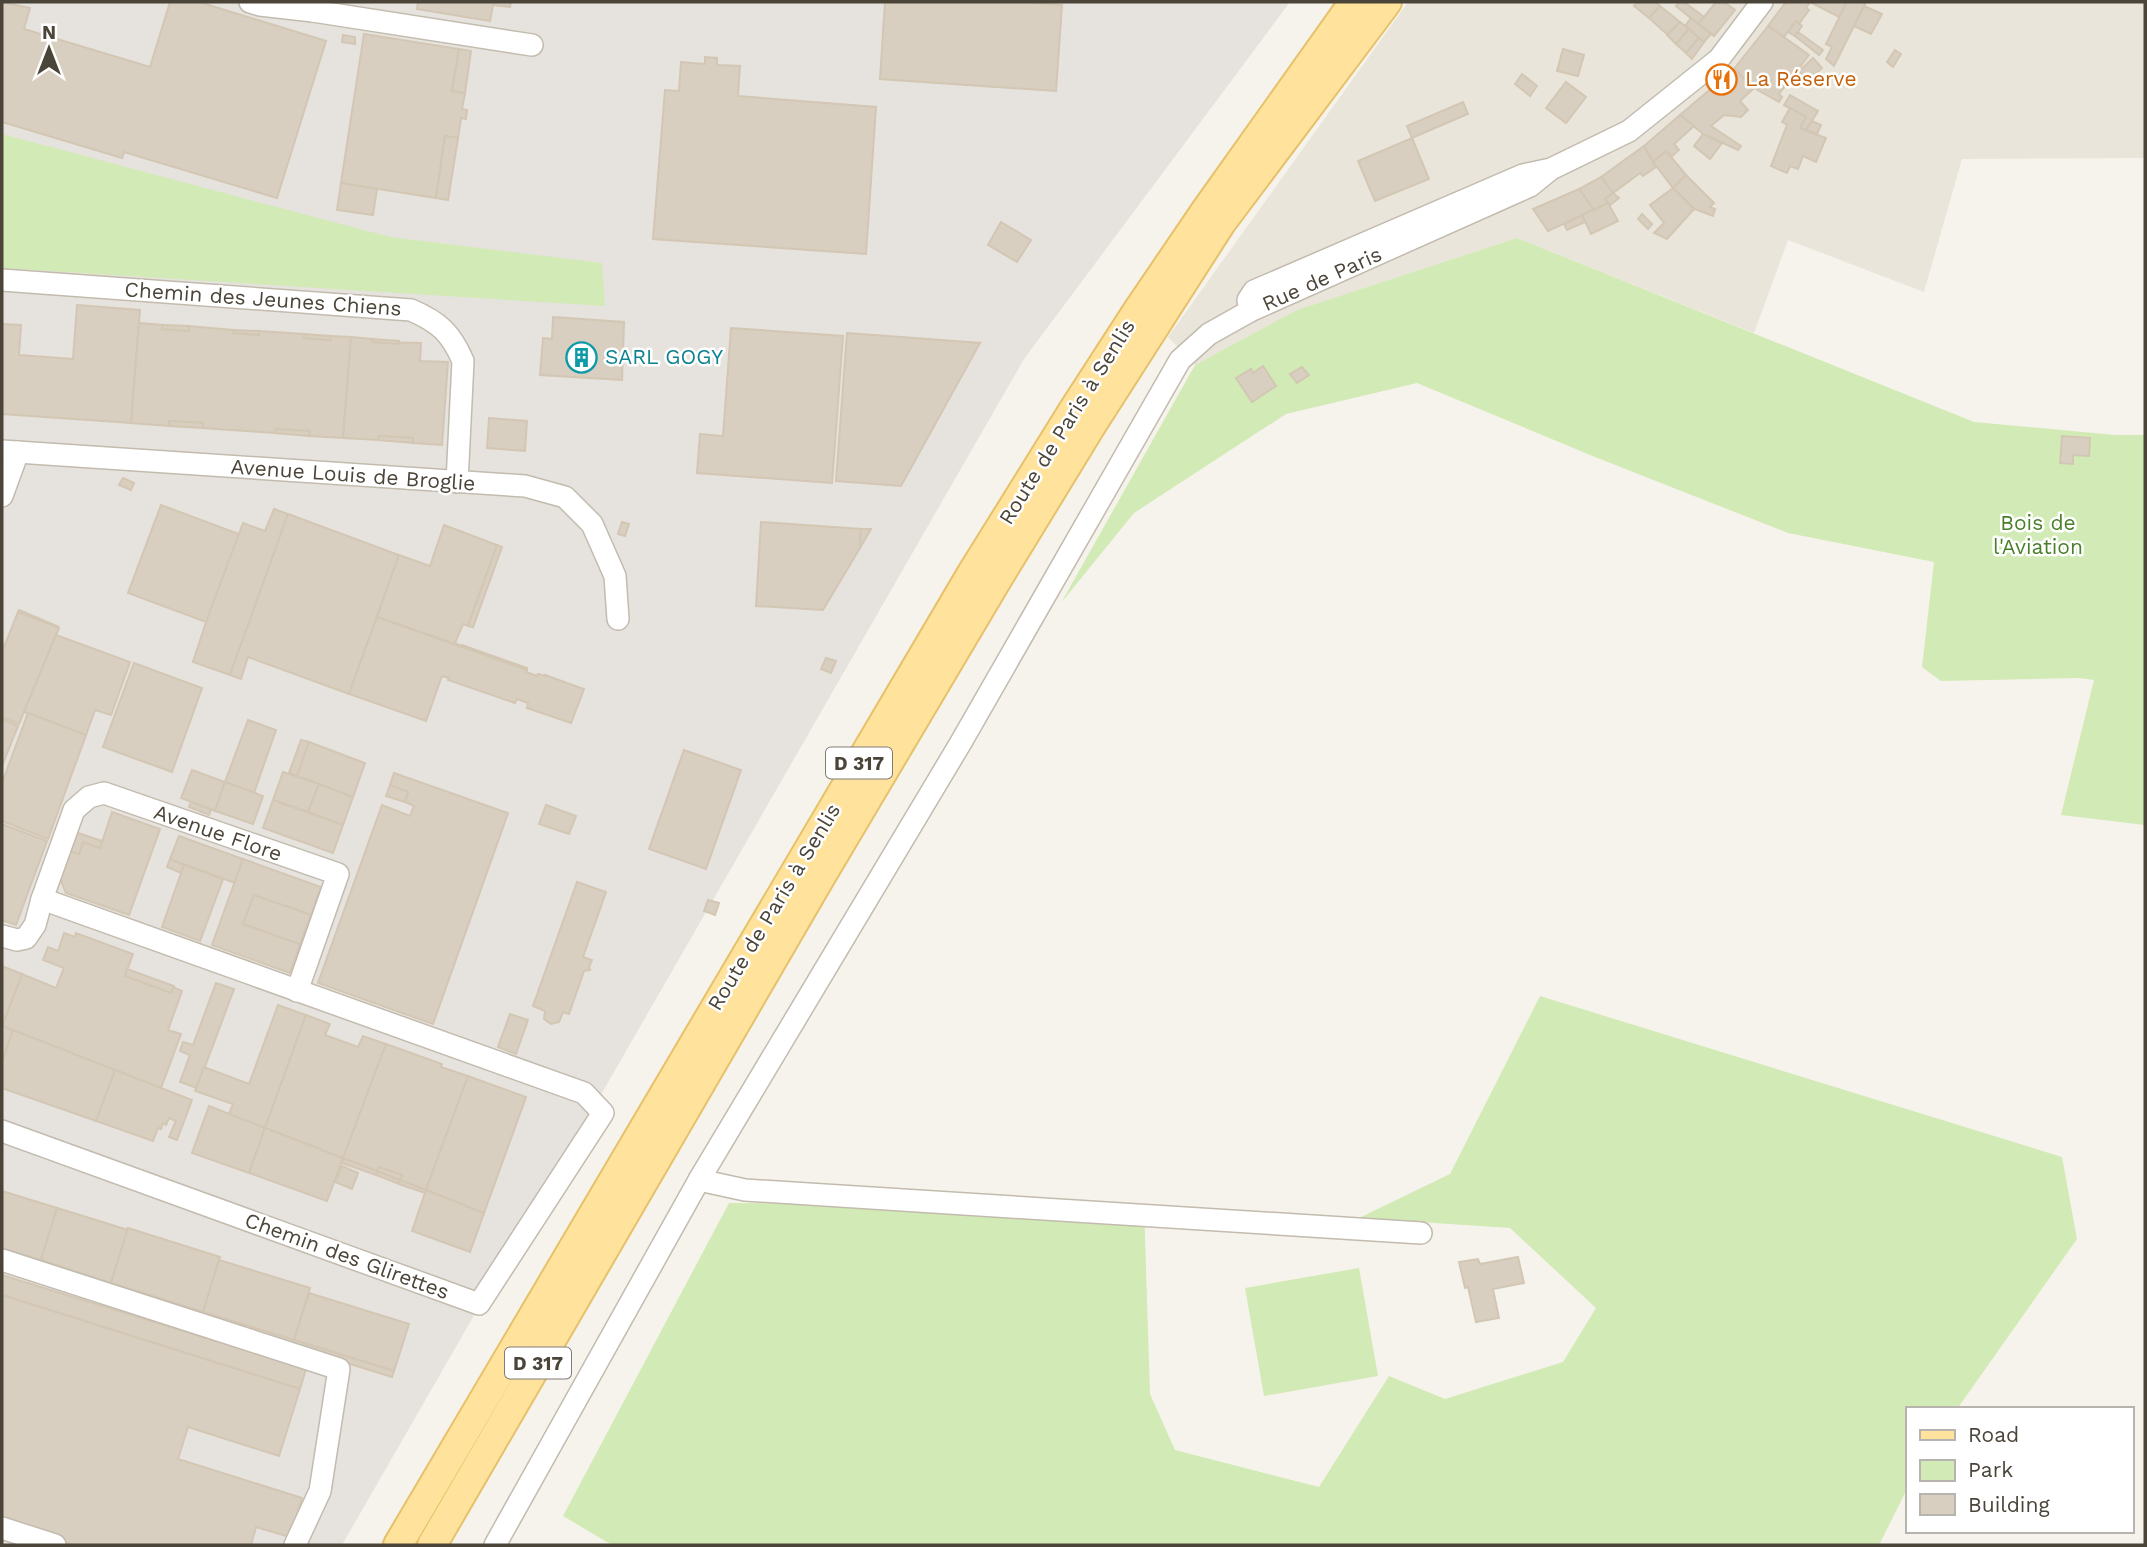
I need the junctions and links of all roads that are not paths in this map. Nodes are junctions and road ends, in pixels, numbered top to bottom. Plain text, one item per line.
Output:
1 (250, 2) edge
2 (1354, 2) edge
3 (1387, 2) edge
4 (1762, 2) edge
5 (313, 7) edge
6 (532, 45) dead end
7 (2, 280) edge
8 (10, 452) edge
9 (457, 482) junction
10 (2, 496) edge
11 (618, 619) dead end
12 (42, 899) junction
13 (2, 936) edge
14 (297, 991) junction
15 (2, 1131) edge
16 (699, 1180) junction
17 (1421, 1233) dead end
18 (2, 1260) edge
19 (2, 1528) edge
20 (55, 1545) edge
21 (295, 1545) edge
22 (398, 1545) edge
23 (432, 1545) edge
24 (495, 1545) edge

1 - 5 street
2 - 22 main road, Route de Paris à Senlis / D 317
3 - 23 main road, Route de Paris à Senlis / D 317
4 - 16 street, Rue de Paris
5 - 6 street
7 - 9 street, Chemin des Jeunes Chiens
8 - 9 street, Avenue Louis de Broglie
8 - 10 street
9 - 11 street, Avenue Louis de Broglie
12 - 13 street, Avenue Flore
12 - 14 street
12 - 14 street, Avenue Flore
14 - 15 street, Chemin des Glirettes
16 - 17 street
16 - 24 street
18 - 21 street
19 - 20 street

